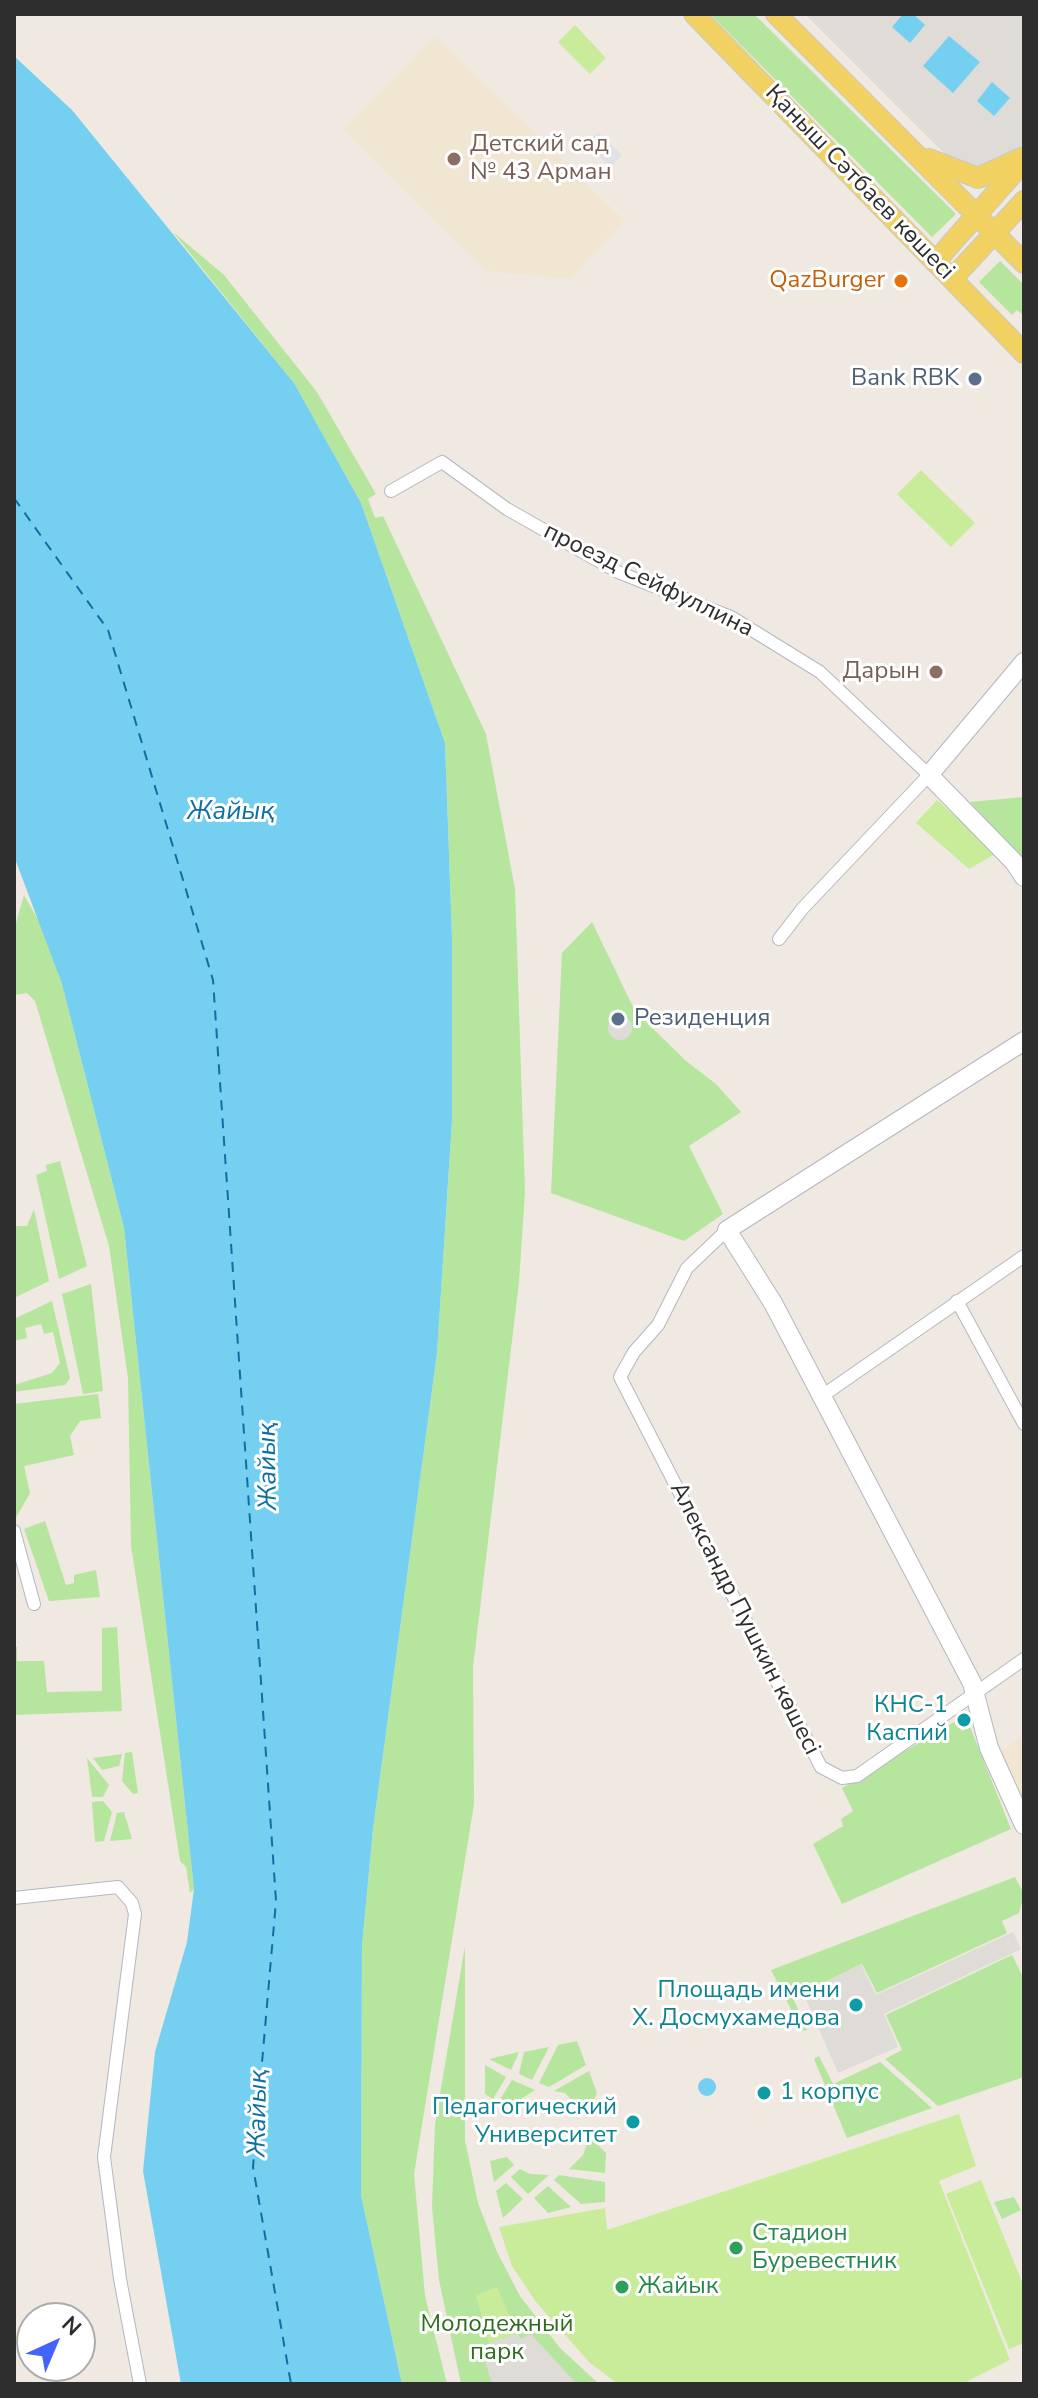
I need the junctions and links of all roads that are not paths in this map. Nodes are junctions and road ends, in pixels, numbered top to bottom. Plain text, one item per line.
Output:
1 (694, 14) edge
2 (776, 14) edge
3 (911, 149) junction
4 (1024, 159) edge
5 (1024, 201) edge
6 (978, 216) junction
7 (996, 234) junction
8 (935, 262) junction
9 (1024, 263) edge
10 (952, 279) junction
11 (1024, 353) edge
12 (391, 491) dead end
13 (1024, 662) edge
14 (929, 775) junction
15 (1024, 877) edge
16 (779, 939) dead end
17 (1024, 1041) edge
18 (727, 1230) junction
19 (1024, 1256) edge
20 (957, 1301) junction
21 (822, 1396) junction
22 (1024, 1424) edge
23 (14, 1531) edge
24 (34, 1604) dead end
25 (1024, 1659) edge
26 (974, 1694) junction
27 (1024, 1825) edge
28 (14, 1898) edge
29 (140, 2384) edge

1 - 8 main road, Қаныш Сәтбаев көшесі
2 - 3 main road
3 - 4 main road
3 - 6 main road
4 - 6 main road
5 - 7 main road
6 - 7 main road
6 - 8 main road
7 - 9 main road
7 - 10 main road
8 - 10 main road, Қаныш Сәтбаев көшесі
10 - 11 main road, Қаныш Сәтбаев көшесі
12 - 14 street, проезд Сейфуллина
13 - 14 street
14 - 15 street
14 - 16 street
17 - 18 street
18 - 21 street
18 - 26 street, Александр Пушкин көшесі
19 - 20 street
20 - 21 street
20 - 22 street
21 - 26 street
23 - 24 street
25 - 26 street
26 - 27 street
28 - 29 street

